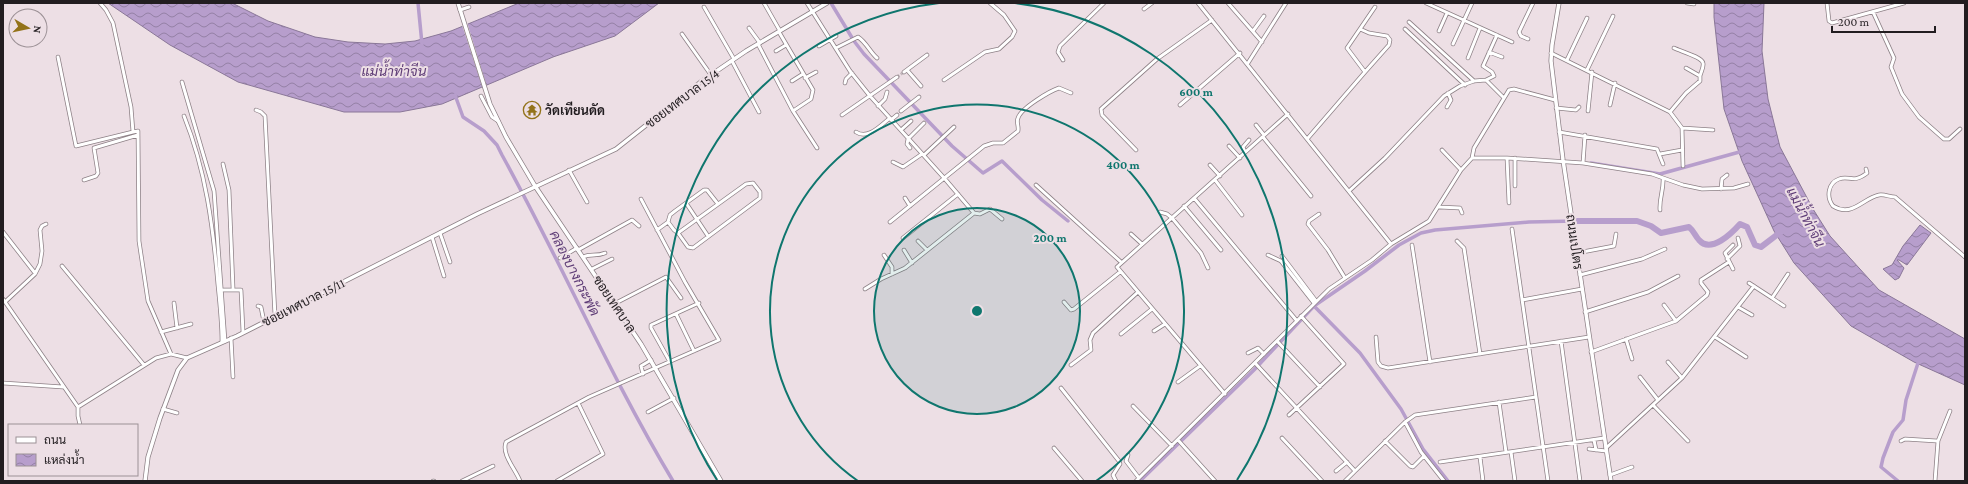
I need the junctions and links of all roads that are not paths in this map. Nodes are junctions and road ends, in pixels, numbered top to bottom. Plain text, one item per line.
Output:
1 (100, 3) edge
2 (458, 3) edge
3 (764, 3) edge
4 (807, 3) edge
5 (827, 3) edge
6 (990, 3) edge
7 (1104, 3) edge
8 (1152, 3) edge
9 (1198, 3) edge
10 (1228, 3) edge
11 (1286, 3) edge
12 (1426, 3) edge
13 (1472, 3) edge
14 (1533, 3) edge
15 (1559, 3) edge
16 (1687, 3) edge
17 (1827, 3) edge
18 (1904, 3) edge
19 (1694, 4) edge
20 (470, 7) dead end
21 (704, 7) dead end
22 (1375, 7) dead end
23 (1144, 9) dead end
24 (460, 10) junction
25 (812, 12) junction
26 (1873, 12) junction
27 (1447, 13) junction
28 (1264, 16) dead end
29 (1613, 16) dead end
30 (1586, 18) dead end
31 (1212, 20) junction
32 (1464, 20) junction
33 (1410, 22) dead end
34 (749, 28) dead end
35 (1360, 28) junction
36 (1480, 28) junction
37 (1405, 29) dead end
38 (1253, 31) junction
39 (1439, 31) dead end
40 (779, 32) junction
41 (682, 34) dead end
42 (1497, 35) junction
43 (836, 36) dead end
44 (830, 39) junction
45 (1528, 40) dead end
46 (1262, 42) junction
47 (1512, 42) dead end
48 (759, 44) junction
49 (1453, 44) dead end
50 (786, 45) junction
51 (819, 46) dead end
52 (836, 48) junction
53 (1674, 48) dead end
54 (776, 51) dead end
55 (1489, 52) junction
56 (1240, 53) junction
57 (1550, 53) junction
58 (927, 55) dead end
59 (58, 57) dead end
60 (1502, 57) dead end
61 (877, 58) dead end
62 (1468, 58) dead end
63 (733, 60) junction
64 (1063, 60) dead end
65 (1567, 60) junction
66 (1248, 63) junction
67 (1686, 68) dead end
68 (1587, 70) junction
69 (816, 72) dead end
70 (852, 72) junction
71 (1365, 72) junction
72 (1592, 72) junction
73 (803, 74) junction
74 (711, 75) junction
75 (1700, 76) junction
76 (805, 78) junction
77 (894, 80) tunnel mouth
78 (944, 80) dead end
79 (1486, 80) junction
80 (1474, 81) junction
81 (182, 82) dead end
82 (792, 82) dead end
83 (845, 83) dead end
84 (1615, 84) junction
85 (1464, 85) junction
86 (921, 86) dead end
87 (887, 92) dead end
88 (1071, 93) dead end
89 (1448, 93) junction
90 (481, 96) dead end
91 (870, 96) junction
92 (919, 97) dead end
93 (1504, 98) junction
94 (1555, 100) junction
95 (1180, 105) dead end
96 (1610, 105) dead end
97 (878, 106) junction
98 (1447, 107) dead end
99 (1579, 107) dead end
100 (1556, 108) junction
101 (256, 110) dead end
102 (901, 111) dead end
103 (1588, 111) dead end
104 (759, 112) dead end
105 (793, 112) junction
106 (1670, 112) junction
107 (1288, 114) junction
108 (842, 115) dead end
109 (897, 115) dead end
110 (184, 116) dead end
111 (890, 119) junction
112 (498, 121) junction
113 (911, 121) dead end
114 (924, 123) dead end
115 (1256, 125) dead end
116 (954, 127) dead end
117 (1682, 128) junction
118 (1960, 129) dead end
119 (901, 130) junction
120 (1713, 130) dead end
121 (133, 132) junction
122 (856, 132) dead end
123 (1559, 132) junction
124 (138, 135) junction
125 (1585, 135) junction
126 (1264, 136) junction
127 (908, 138) junction
128 (1308, 138) junction
129 (1249, 140) dead end
130 (1229, 146) dead end
131 (817, 148) dead end
132 (910, 148) dead end
133 (1136, 150) dead end
134 (1442, 150) dead end
135 (1682, 150) junction
136 (1245, 152) junction
137 (923, 154) junction
138 (1660, 154) junction
139 (1240, 158) junction
140 (1472, 158) junction
141 (1507, 158) junction
142 (1514, 158) junction
143 (1563, 160) junction
144 (893, 162) dead end
145 (1584, 163) junction
146 (223, 164) dead end
147 (1663, 164) dead end
148 (1210, 165) dead end
149 (1683, 166) dead end
150 (1866, 169) dead end
151 (569, 170) junction
152 (1461, 170) junction
153 (1727, 175) dead end
154 (1220, 176) junction
155 (1663, 178) junction
156 (945, 179) junction
157 (84, 180) dead end
158 (1214, 180) junction
159 (1748, 184) dead end
160 (1036, 185) dead end
161 (535, 186) junction
162 (1515, 186) dead end
163 (1721, 189) junction
164 (1349, 191) junction
165 (958, 194) junction
166 (1311, 196) dead end
167 (905, 198) dead end
168 (1194, 198) junction
169 (641, 199) dead end
170 (587, 202) dead end
171 (1509, 203) dead end
172 (686, 204) junction
173 (718, 204) junction
174 (910, 206) junction
175 (1184, 206) junction
176 (1439, 207) junction
177 (1660, 210) dead end
178 (1160, 212) dead end
179 (974, 213) junction
180 (1462, 213) dead end
181 (1242, 214) dead end
182 (1319, 214) dead end
183 (1172, 218) junction
184 (1002, 219) dead end
185 (696, 220) junction
186 (668, 222) junction
187 (890, 222) dead end
188 (46, 224) dead end
189 (639, 226) dead end
190 (1512, 229) dead end
191 (657, 230) junction
192 (3, 232) edge
193 (440, 233) junction
194 (678, 233) junction
195 (1131, 234) dead end
196 (1616, 234) dead end
197 (708, 236) junction
198 (432, 237) junction
199 (903, 238) dead end
200 (1738, 238) dead end
201 (918, 241) dead end
202 (1457, 241) dead end
203 (1142, 244) junction
204 (1391, 244) junction
205 (1412, 245) dead end
206 (1733, 245) dead end
207 (577, 249) junction
208 (1665, 249) dead end
209 (904, 250) dead end
210 (927, 250) junction
211 (1221, 250) dead end
212 (1577, 253) junction
213 (604, 254) dead end
214 (884, 255) dead end
215 (1268, 255) dead end
216 (1282, 256) dead end
217 (583, 257) junction
218 (1965, 257) edge
219 (560, 258) dead end
220 (612, 259) dead end
221 (1728, 261) junction
222 (450, 262) dead end
223 (1121, 262) junction
224 (912, 263) junction
225 (62, 266) dead end
226 (1208, 268) dead end
227 (592, 269) junction
228 (1733, 269) dead end
229 (1120, 272) junction
230 (35, 273) junction
231 (892, 274) junction
232 (1788, 274) dead end
233 (1580, 275) junction
234 (444, 276) dead end
235 (1678, 276) dead end
236 (1345, 278) junction
237 (1748, 283) dead end
238 (1754, 286) junction
239 (233, 288) junction
240 (1582, 289) junction
241 (222, 290) junction
242 (865, 290) dead end
243 (1138, 292) junction
244 (681, 298) dead end
245 (1772, 298) junction
246 (4, 300) edge
247 (1522, 300) junction
248 (1064, 302) dead end
249 (1315, 302) junction
250 (174, 303) dead end
251 (699, 303) junction
252 (614, 304) junction
253 (1664, 305) dead end
254 (258, 306) dead end
255 (1784, 306) dead end
256 (1738, 308) junction
257 (1152, 309) junction
258 (1585, 312) junction
259 (676, 314) junction
260 (1752, 315) dead end
261 (275, 316) junction
262 (1302, 316) junction
263 (1297, 321) junction
264 (1676, 321) junction
265 (264, 322) junction
266 (191, 324) dead end
267 (1165, 324) junction
268 (177, 328) junction
269 (161, 332) junction
270 (243, 332) junction
271 (1154, 332) dead end
272 (1121, 334) dead end
273 (1376, 337) dead end
274 (1589, 337) junction
275 (1715, 337) junction
276 (231, 338) junction
277 (1626, 340) junction
278 (1560, 341) junction
279 (223, 342) junction
280 (1278, 342) junction
281 (1528, 346) junction
282 (694, 351) junction
283 (1591, 352) junction
284 (171, 354) junction
285 (1248, 354) dead end
286 (1264, 354) junction
287 (1480, 354) junction
288 (187, 358) junction
289 (1746, 358) dead end
290 (1632, 359) dead end
291 (651, 360) junction
292 (670, 362) junction
293 (1430, 362) junction
294 (1668, 362) dead end
295 (1255, 363) junction
296 (144, 365) junction
297 (1071, 365) dead end
298 (1200, 366) junction
299 (656, 368) junction
300 (643, 374) junction
301 (1640, 376) dead end
302 (234, 377) dead end
303 (1682, 378) junction
304 (1178, 382) dead end
305 (3, 383) edge
306 (63, 387) junction
307 (1320, 387) junction
308 (1061, 388) dead end
309 (1225, 394) junction
310 (1536, 397) junction
311 (674, 398) junction
312 (1658, 400) junction
313 (1499, 402) junction
314 (578, 403) junction
315 (1653, 405) junction
316 (1133, 406) dead end
317 (78, 407) junction
318 (1297, 407) junction
319 (163, 409) junction
320 (1950, 411) dead end
321 (648, 412) dead end
322 (176, 413) dead end
323 (1289, 415) dead end
324 (1405, 421) junction
325 (80, 424) edge
326 (1282, 438) dead end
327 (1604, 438) junction
328 (1594, 440) junction
329 (1386, 441) junction
330 (1688, 441) dead end
331 (1901, 441) dead end
332 (1938, 441) junction
333 (1180, 442) junction
334 (1574, 442) junction
335 (1172, 446) junction
336 (1543, 447) junction
337 (1054, 448) dead end
338 (1589, 449) dead end
339 (1606, 449) junction
340 (1596, 450) junction
341 (1508, 452) junction
342 (1128, 455) dead end
343 (1424, 456) junction
344 (1480, 457) junction
345 (1347, 462) junction
346 (1440, 462) dead end
347 (493, 466) dead end
348 (1632, 467) dead end
349 (1336, 471) dead end
350 (1355, 471) junction
351 (1610, 475) junction
352 (1140, 478) junction
353 (470, 479) edge
354 (145, 481) edge
355 (462, 481) edge
356 (520, 481) edge
357 (557, 481) edge
358 (721, 481) edge
359 (1082, 481) edge
360 (1116, 481) edge
361 (1136, 481) edge
362 (1215, 481) edge
363 (1322, 481) edge
364 (1346, 481) edge
365 (1444, 481) edge
366 (1483, 481) edge
367 (1515, 481) edge
368 (1548, 481) edge
369 (1580, 481) edge
370 (1611, 481) edge
371 (1935, 481) edge

1 - 121 street
2 - 24 street, ซอยเทศบาล
3 - 40 street
4 - 25 street
5 - 25 street, ซอยเทศบาล 15/4
6 - 78 street
7 - 64 street
8 - 23 street
9 - 31 street
10 - 38 street
11 - 46 street
12 - 27 street
13 - 32 street
14 - 45 street
15 - 57 street, ถนนเปโตร
16 - 19 street
17 - 26 street
18 - 26 street
20 - 24 street
21 - 63 street
22 - 35 street
24 - 112 street, ซอยเทศบาล
25 - 40 street, ซอยเทศบาล 15/4
25 - 44 street
26 - 118 street
27 - 32 street
27 - 39 street
28 - 38 street
29 - 68 street
30 - 65 street
31 - 56 street
31 - 133 street
32 - 36 street
32 - 49 street
33 - 80 street
34 - 48 street
35 - 71 street
35 - 71 street
36 - 42 street
36 - 62 street
37 - 85 street
38 - 46 street
40 - 48 street, ซอยเทศบาล 15/4
40 - 50 street
41 - 74 street
42 - 47 street
42 - 55 street
43 - 44 street
44 - 51 street
44 - 52 street
46 - 66 street
48 - 63 street, ซอยเทศบาล 15/4
48 - 105 street
50 - 54 street
50 - 73 street
52 - 61 street
52 - 70 street
53 - 75 street
55 - 60 street
55 - 79 street
56 - 66 street
56 - 95 street
57 - 65 street
57 - 94 street, ถนนเปโตร
58 - 86 street
59 - 121 street
63 - 74 street, ซอยเทศบาล 15/4
63 - 104 street
65 - 68 street
66 - 107 street
67 - 75 street
68 - 72 street
69 - 76 street
70 - 83 street
70 - 91 street
71 - 128 street
72 - 84 street
72 - 103 street
73 - 76 street
73 - 82 street
74 - 151 street, ซอยเทศบาล 15/4
75 - 106 street
76 - 105 street
77 - 91 street
79 - 80 street
79 - 93 street
80 - 85 street
81 - 241 street
84 - 96 street
84 - 106 street
85 - 89 street
87 - 97 street
88 - 156 street
89 - 98 street
89 - 164 street
90 - 112 street
91 - 97 street
91 - 108 street
92 - 102 street
93 - 94 street
93 - 140 street
94 - 100 street, ถนนเปโตร
97 - 111 street
99 - 100 street
100 - 123 street, ถนนเปโตร
101 - 261 street
105 - 131 street
106 - 117 street
107 - 126 street
107 - 128 street
109 - 111 street
110 - 279 street
111 - 119 street
111 - 122 street
112 - 161 street, ซอยเทศบาล
113 - 119 street
114 - 127 street
115 - 126 street
116 - 137 street
117 - 120 street
117 - 135 street
119 - 127 street
121 - 124 street
123 - 125 street
123 - 143 street, ถนนเปโตร
124 - 157 street
124 - 269 street
125 - 138 street
125 - 145 street
126 - 136 street
126 - 166 street
127 - 132 street
127 - 137 street
128 - 164 street
129 - 136 street
130 - 139 street
134 - 152 street
135 - 138 street
135 - 149 street
136 - 139 street
137 - 144 street
137 - 156 street
138 - 147 street
139 - 154 street
140 - 141 street
140 - 152 street
141 - 142 street
141 - 171 street
142 - 143 street
142 - 162 street
143 - 145 street
143 - 212 street, ถนนเปโตร
145 - 155 street
146 - 239 street
148 - 154 street
150 - 218 street
151 - 161 street, ซอยเทศบาล 15/4
151 - 170 street
152 - 176 street
153 - 163 street
154 - 158 street
155 - 163 street
155 - 177 street
156 - 165 street
156 - 174 street
158 - 168 street
158 - 181 street
159 - 163 street
160 - 223 street
161 - 193 street, ซอยเทศบาล 15/11
161 - 207 street, ซอยเทศบาล
164 - 204 street
165 - 179 street
165 - 199 street
167 - 174 street
168 - 175 street
168 - 263 street
169 - 191 street
172 - 173 street
172 - 185 street
172 - 186 street
173 - 185 street
173 - 197 street
174 - 187 street
175 - 183 street
175 - 211 street
176 - 180 street
176 - 204 street
178 - 183 street
179 - 184 street
179 - 210 street
182 - 236 street
183 - 203 street
183 - 226 street
185 - 194 street
185 - 197 street
186 - 191 street
186 - 194 street
188 - 230 street
189 - 207 street
190 - 247 street
191 - 251 street
192 - 230 street
193 - 198 street, ซอยเทศบาล 15/11
193 - 222 street
194 - 197 street
195 - 203 street
196 - 212 street
198 - 234 street
198 - 261 street, ซอยเทศบาล 15/11
200 - 221 street
201 - 210 street
202 - 287 street
203 - 223 street
204 - 236 street
205 - 293 street
206 - 221 street
207 - 217 street, ซอยเทศบาล
207 - 219 street
208 - 233 street
209 - 224 street
210 - 224 street
212 - 233 street, ถนนเปโตร
213 - 217 street
214 - 231 street
215 - 249 street
216 - 249 street
217 - 227 street, ซอยเทศบาล
220 - 227 street
221 - 228 street
221 - 264 street
223 - 229 street
224 - 231 street
225 - 296 street
227 - 252 street, ซอยเทศบาล
229 - 243 street
229 - 248 street
230 - 246 street
231 - 242 street
232 - 245 street
233 - 240 street, ถนนเปโตร
235 - 258 street
236 - 249 street
237 - 238 street
238 - 245 street
238 - 256 street
239 - 241 street
239 - 270 street
240 - 247 street
240 - 258 street, ถนนเปโตร
241 - 279 street
243 - 257 street
243 - 297 street
244 - 252 street
245 - 255 street
246 - 306 street
247 - 281 street
249 - 262 street
250 - 268 street
251 - 259 street
251 - 282 street
252 - 291 street, ซอยเทศบาล
253 - 264 street
254 - 265 street
256 - 260 street
256 - 275 street
257 - 267 street
257 - 272 street
258 - 274 street, ถนนเปโตร
259 - 282 street
259 - 292 street
261 - 265 street, ซอยเทศบาล 15/11
262 - 263 street
262 - 307 street
263 - 280 street
264 - 277 street
265 - 270 street, ซอยเทศบาล 15/11
266 - 268 street
267 - 271 street
267 - 298 street
268 - 269 street
269 - 284 street
270 - 276 street, ซอยเทศบาล 15/11
273 - 293 street
274 - 278 street
274 - 283 street, ถนนเปโตร
275 - 289 street
275 - 303 street
276 - 279 street, ซอยเทศบาล 15/11
276 - 302 street
277 - 283 street
277 - 290 street
278 - 281 street
278 - 334 street
279 - 288 street, ซอยเทศบาล 15/11
280 - 286 street
280 - 307 street
281 - 287 street
281 - 310 street
282 - 292 street
283 - 327 street, ถนนเปโตร
284 - 288 street
284 - 296 street
285 - 286 street
286 - 295 street
287 - 293 street
288 - 319 street
291 - 299 street, ซอยเทศบาล
291 - 300 street
292 - 299 street
294 - 303 street
295 - 309 street
295 - 318 street
296 - 317 street
298 - 304 street
298 - 309 street
299 - 300 street
299 - 311 street, ซอยเทศบาล
300 - 314 street
301 - 312 street
303 - 312 street
305 - 306 street
306 - 317 street
307 - 318 street
308 - 360 street
309 - 333 street
310 - 313 street
310 - 336 street
311 - 321 street
311 - 358 street, ซอยเทศบาล
312 - 315 street
313 - 324 street
313 - 341 street
314 - 356 street
314 - 357 street
315 - 330 street
315 - 339 street
316 - 335 street
317 - 325 street
318 - 323 street
318 - 345 street
319 - 322 street
319 - 354 street
320 - 332 street
324 - 329 street
324 - 343 street
326 - 363 street
327 - 328 street
327 - 339 street, ถนนเปโตร
328 - 334 street
328 - 340 street
329 - 343 street
329 - 350 street
331 - 332 street
332 - 371 street
333 - 335 street
333 - 362 street
334 - 336 street
334 - 369 street
335 - 352 street
336 - 341 street
336 - 368 street
337 - 359 street
338 - 340 street
339 - 340 street
339 - 351 street, ถนนเปโตร
341 - 344 street
341 - 367 street
342 - 352 street
343 - 365 street
344 - 346 street
344 - 366 street
345 - 349 street
345 - 350 street
347 - 353 street
348 - 351 street
350 - 364 street
351 - 370 street, ถนนเปโตร
352 - 361 street
353 - 355 street

